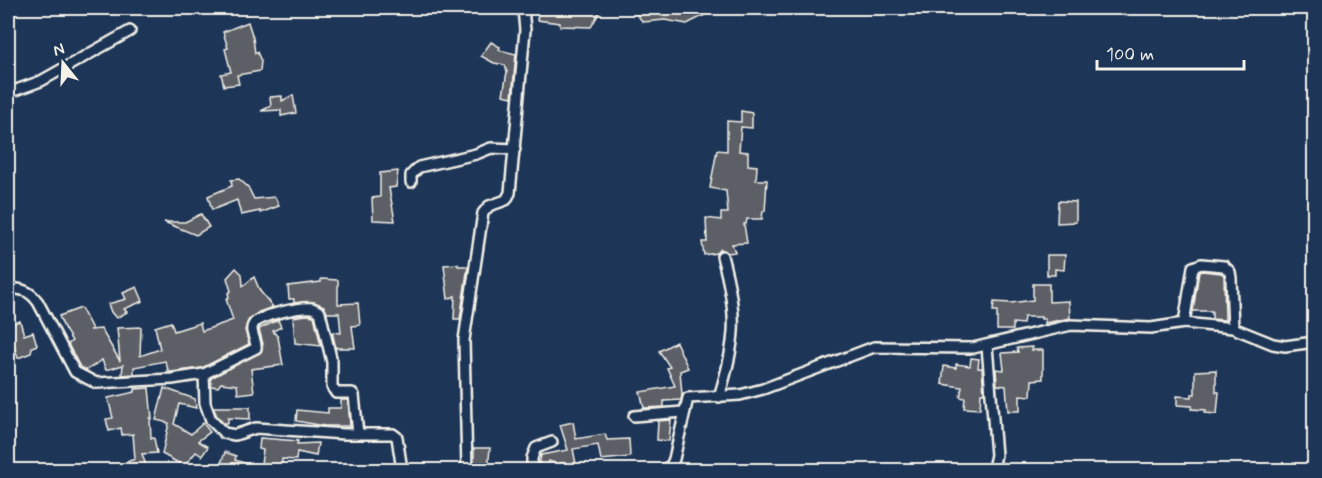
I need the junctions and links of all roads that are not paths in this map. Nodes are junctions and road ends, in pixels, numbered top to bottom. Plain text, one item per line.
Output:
1 (523, 8) edge
2 (130, 31) dead end
3 (8, 93) edge
4 (515, 149) junction
5 (411, 182) dead end
6 (722, 256) dead end
7 (8, 288) edge
8 (1185, 323) junction
9 (1233, 328) junction
10 (1314, 342) edge
11 (987, 346) junction
12 (204, 374) junction
13 (719, 397) junction
14 (683, 412) junction
15 (634, 416) dead end
16 (358, 434) junction
17 (552, 442) dead end
18 (992, 469) edge
19 (402, 471) edge
20 (467, 471) edge
21 (532, 471) edge
22 (662, 471) edge
23 (1007, 471) edge

1 - 4 street
2 - 3 street
4 - 5 street
4 - 20 street
6 - 13 street
7 - 12 street
8 - 9 street
8 - 9 street
8 - 11 street
9 - 10 street
11 - 13 street
11 - 18 street
12 - 16 street
12 - 16 street
13 - 14 street
14 - 15 street
14 - 22 street
16 - 19 street
17 - 21 street
18 - 23 street

